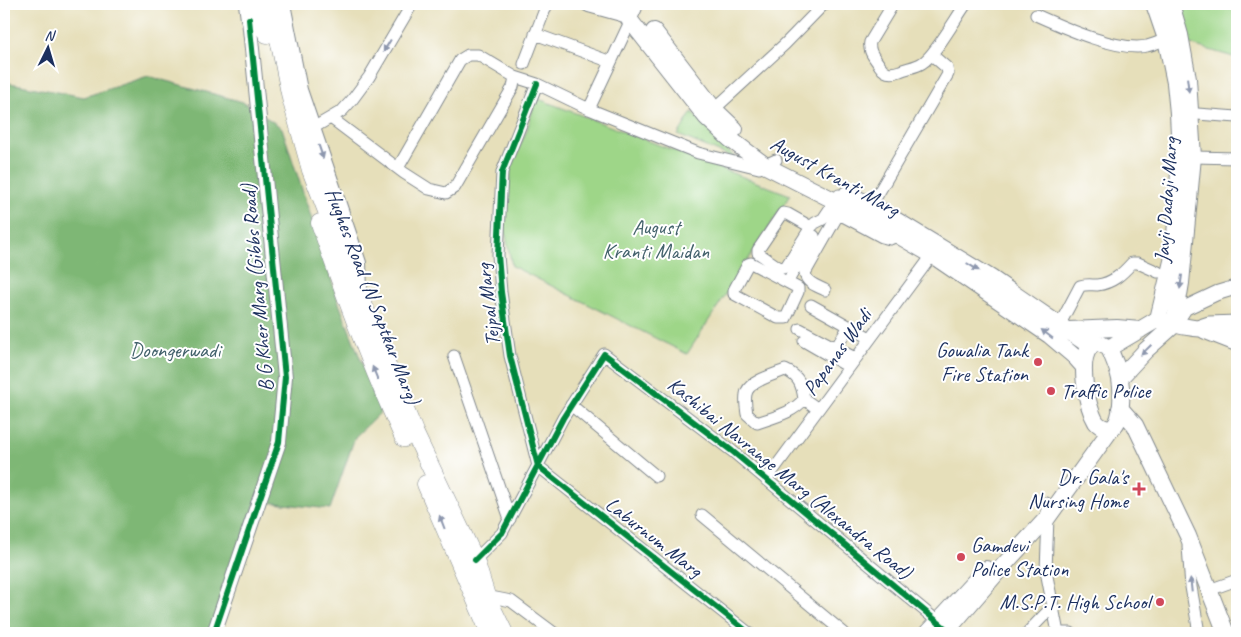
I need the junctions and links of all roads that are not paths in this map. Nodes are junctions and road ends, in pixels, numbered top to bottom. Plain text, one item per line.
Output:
1 (282, 4) edge
2 (412, 4) edge
3 (546, 4) edge
4 (589, 4) edge
5 (824, 4) edge
6 (893, 4) edge
7 (966, 4) edge
8 (1154, 4) edge
9 (1171, 4) edge
10 (630, 9) edge
11 (1036, 15) dead end
12 (263, 16) edge
13 (536, 34) junction
14 (1173, 37) junction
15 (932, 55) junction
16 (611, 62) junction
17 (524, 64) dead end
18 (515, 77) junction
19 (537, 84) junction
20 (589, 108) junction
21 (710, 113) junction
22 (1185, 113) junction
23 (1237, 117) edge
24 (331, 118) junction
25 (313, 128) junction
26 (1193, 157) junction
27 (1237, 158) edge
28 (771, 163) junction
29 (398, 168) junction
30 (842, 201) junction
31 (868, 210) junction
32 (823, 219) junction
33 (811, 227) junction
34 (905, 232) junction
35 (935, 250) junction
36 (1158, 272) dead end
37 (788, 281) junction
38 (1237, 287) edge
39 (358, 290) junction
40 (825, 290) dead end
41 (811, 305) dead end
42 (1158, 318) junction
43 (1237, 321) edge
44 (1174, 325) junction
45 (849, 326) junction
46 (1064, 327) junction
47 (1191, 328) junction
48 (800, 329) dead end
49 (1140, 330) junction
50 (1237, 332) edge
51 (870, 338) junction
52 (804, 341) dead end
53 (1090, 346) junction
54 (1237, 346) edge
55 (836, 348) junction
56 (1109, 348) junction
57 (454, 356) dead end
58 (852, 363) junction
59 (1084, 366) junction
60 (1120, 378) junction
61 (804, 399) junction
62 (571, 405) junction
63 (1120, 408) junction
64 (818, 409) junction
65 (1096, 422) junction
66 (1112, 428) junction
67 (538, 466) junction
68 (656, 476) dead end
69 (766, 480) junction
70 (1047, 510) junction
71 (702, 515) dead end
72 (510, 519) junction
73 (1188, 536) junction
74 (467, 563) junction
75 (1237, 580) edge
76 (1209, 590) junction
77 (486, 596) junction
78 (1053, 606) junction
79 (942, 630) edge
80 (214, 633) edge
81 (490, 633) edge
82 (504, 633) edge
83 (554, 633) edge
84 (749, 633) edge
85 (844, 633) edge
86 (1027, 633) edge
87 (1058, 633) edge
88 (1071, 633) edge
89 (1200, 633) edge
90 (1226, 633) edge

1 - 25 main road
2 -> 24 street
3 - 13 street
4 - 10 main road
5 - 21 street
6 - 15 street
7 - 15 street
8 - 14 main road, Javji Dadaji Marg
9 - 14 main road, Javji Dadaji Marg
10 - 16 street
10 - 21 main road, August Kranti Marg
11 - 14 street
12 - 39 main road
74 -> 12 main road, Hughes Road (N Saptkar Marg)
12 - 80 street, B G Kher Marg (Gibbs Road)
13 - 16 street
13 - 17 street
14 - 22 main road, Javji Dadaji Marg
15 - 31 street
16 - 20 street
18 - 19 street
18 - 29 street
18 - 29 street
19 - 20 street
19 - 67 street, Tejpal Marg
20 - 28 street
21 - 28 main road, August Kranti Marg
22 - 23 street
22 - 26 main road, Javji Dadaji Marg
22 - 42 main road, Javji Dadaji Marg
24 - 25 street
24 - 29 street
25 -> 39 main road
26 - 27 street
26 -> 44 main road, Javji Dadaji Marg
28 - 30 main road, August Kranti Marg
30 - 31 main road, August Kranti Marg
30 - 32 street
30 - 34 street
30 - 40 street
31 - 34 main road, August Kranti Marg
32 - 33 street
32 - 37 street
33 - 33 street
34 - 35 main road, August Kranti Marg
35 -> 46 main road, August Kranti Marg
35 - 51 street, Papanas Wadi
59 -> 35 main road, August Kranti Marg
36 - 46 street
37 - 37 street
38 - 44 street
39 - 74 main road
41 - 45 street
42 - 44 main road
42 - 49 main road
43 - 47 street
44 - 47 main road
44 -> 60 main road
45 - 51 street
45 - 55 street
46 - 49 main road
46 - 53 main road, August Kranti Marg
47 - 50 main road
47 - 54 street
48 - 55 street
49 - 56 main road
51 - 58 street, Papanas Wadi
52 - 58 street
53 - 56 main road
53 - 59 main road
55 - 58 street
56 - 60 main road
57 - 72 street
58 - 64 street, Papanas Wadi
59 - 65 main road
60 - 63 main road
61 - 61 street
61 - 64 street
62 - 67 street
62 - 68 street
62 - 69 street, Kashibai Navrange Marg (Alexandra Road)
63 - 66 main road
63 - 73 main road
64 - 69 street, Papanas Wadi
65 - 66 main road
65 - 70 main road
66 - 70 main road
67 - 72 street
67 - 84 street, Laburnum Marg
69 - 79 street, Kashibai Navrange Marg (Alexandra Road)
70 - 78 street
70 - 79 main road
71 - 85 street
72 - 74 street
73 - 76 main road
89 -> 73 street
74 - 77 main road
74 - 81 main road
75 - 76 street
76 - 90 main road
77 - 82 main road
77 - 83 street
78 - 86 street
78 - 87 street
87 - 88 street

